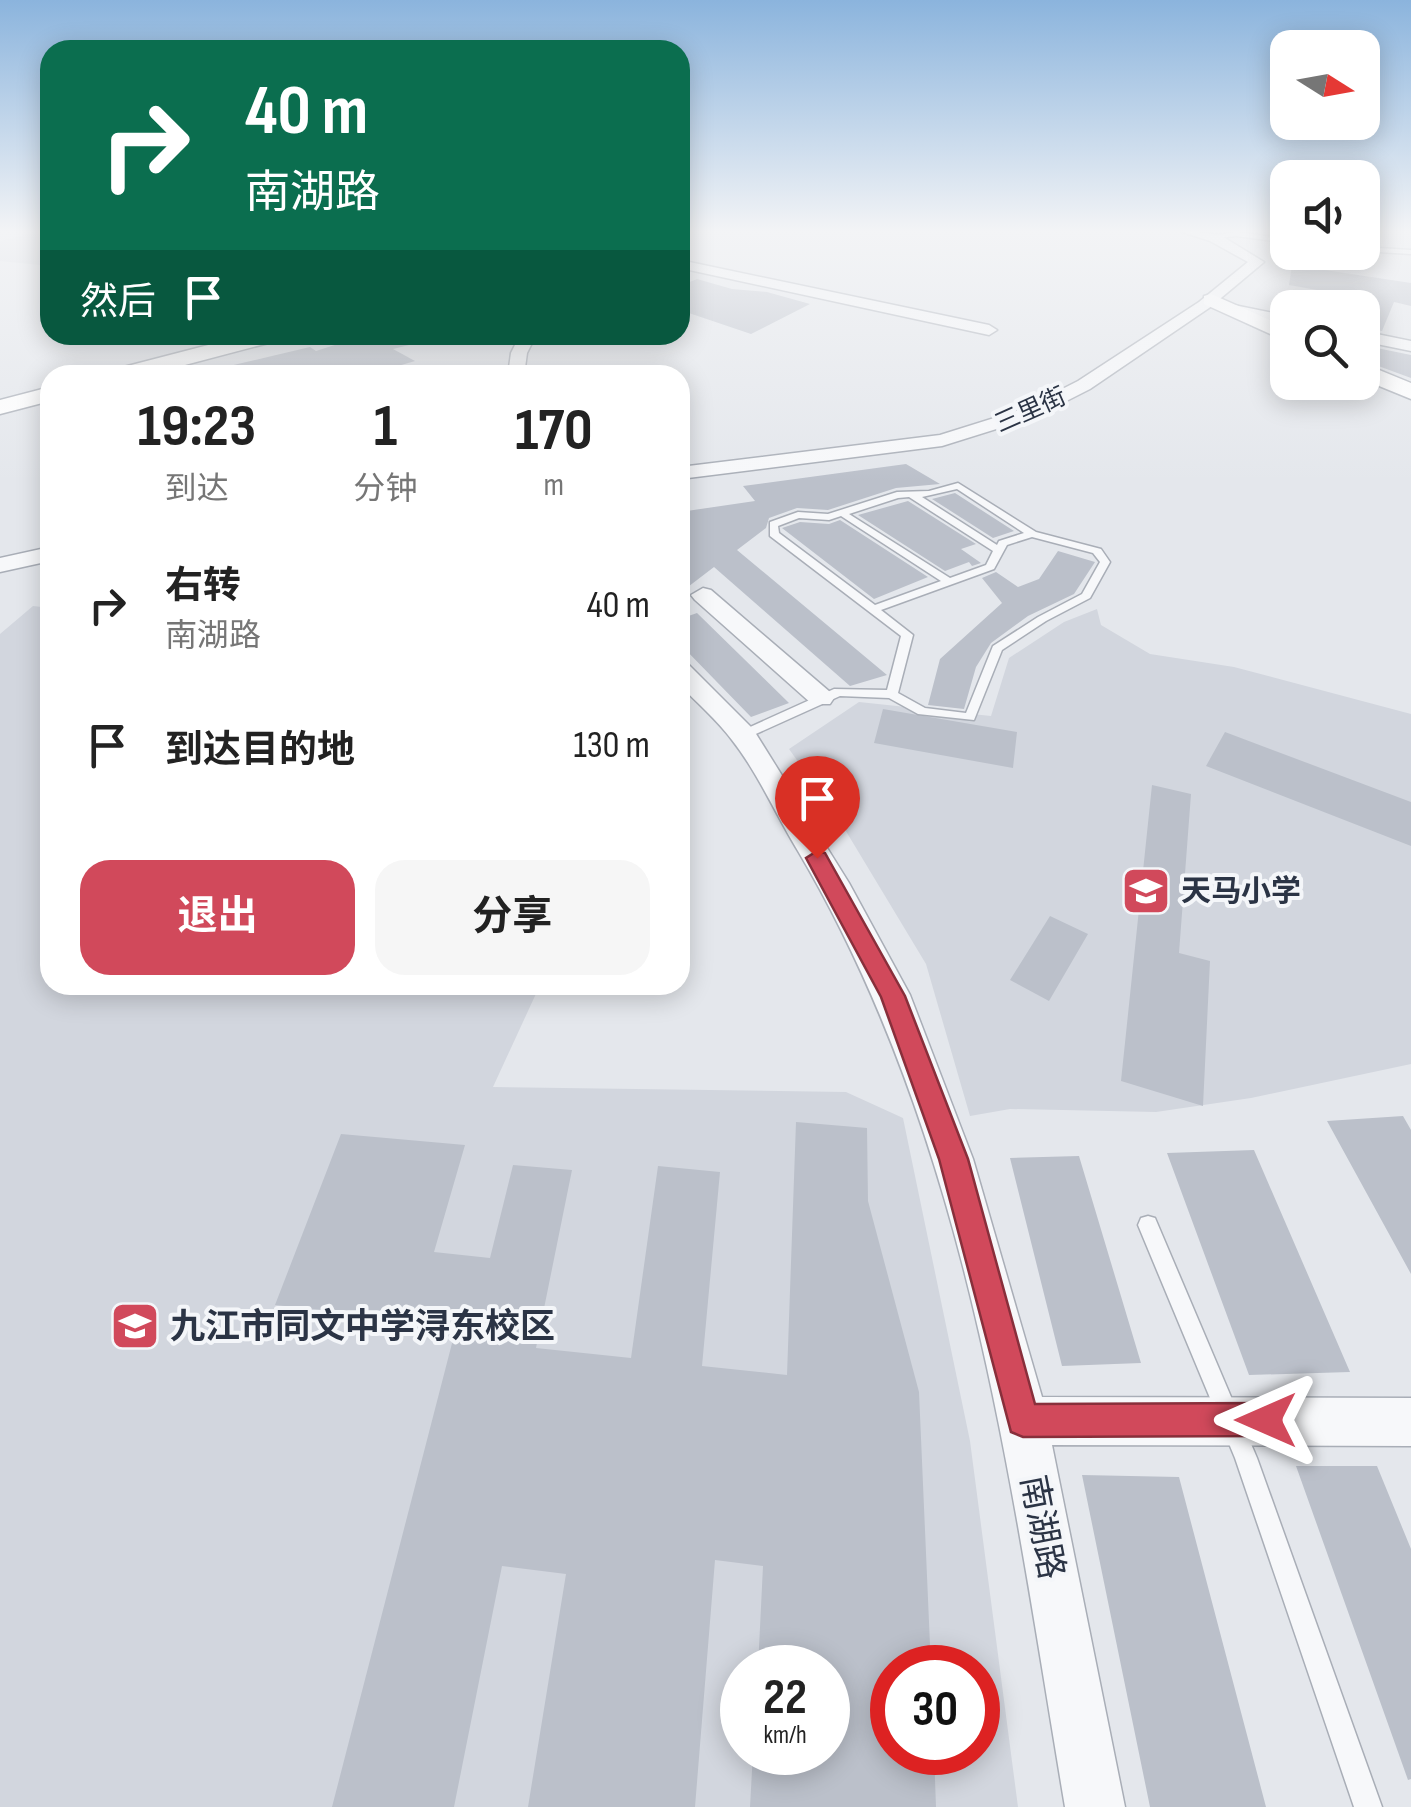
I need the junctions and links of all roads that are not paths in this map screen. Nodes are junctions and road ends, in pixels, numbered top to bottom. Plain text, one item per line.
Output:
1 (911, 313) edge
2 (1204, 313) edge
3 (1240, 313) edge
4 (1270, 328) edge
5 (989, 330) dead end
6 (1380, 340) edge
7 (234, 345) edge
8 (1411, 346) edge
9 (158, 365) edge
10 (1380, 378) edge
11 (1411, 392) edge
12 (40, 397) edge
13 (0, 407) edge
14 (690, 473) edge
15 (912, 495) junction
16 (842, 513) junction
17 (1032, 534) junction
18 (1000, 551) junction
19 (40, 556) edge
20 (0, 565) edge
21 (948, 582) junction
22 (703, 595) dead end
23 (874, 609) junction
24 (690, 680) edge
25 (892, 694) junction
26 (821, 698) junction
27 (743, 734) junction
28 (1148, 1225) dead end
29 (1023, 1420) junction
30 (1230, 1420) junction
31 (1411, 1422) edge
32 (1094, 1807) edge
33 (1368, 1807) edge

1 - 5 street
2 - 14 street, 三里街
3 - 4 main road
6 - 8 street
7 - 9 main road
10 - 11 main road
12 - 13 main road
15 - 16 lane
15 - 17 lane
15 - 18 lane
16 - 21 lane
16 - 23 lane
17 - 18 lane
17 - 25 lane
18 - 21 lane
19 - 20 street
21 - 23 lane
22 - 26 street
23 - 25 lane
24 - 27 street, 南湖路
25 - 26 lane
26 - 27 lane
27 - 29 street, 南湖路
28 - 30 lane
29 - 30 street
29 - 32 street, 南湖路
30 - 31 street
30 - 33 lane

